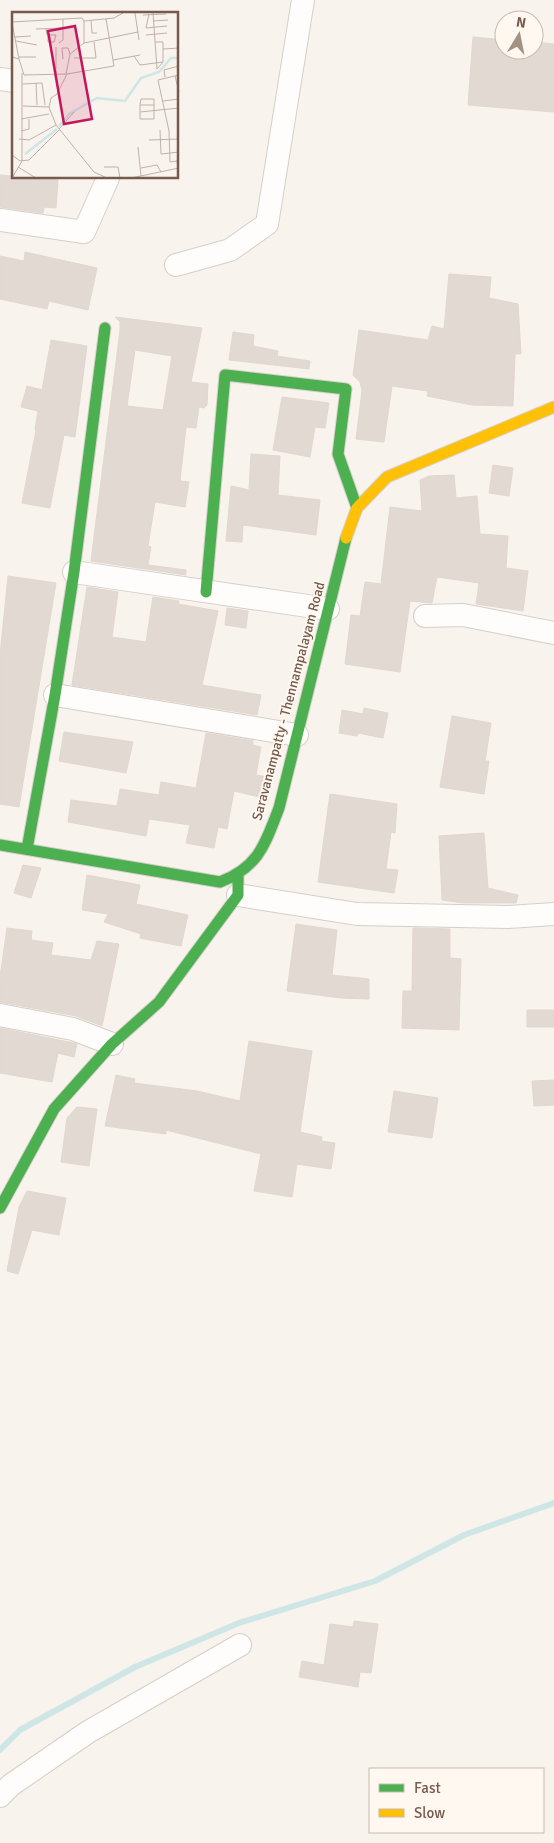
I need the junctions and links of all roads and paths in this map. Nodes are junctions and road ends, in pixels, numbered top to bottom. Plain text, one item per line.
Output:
1 (303, 0) edge
2 (108, 179) edge
3 (0, 220) edge
4 (176, 265) dead end
5 (105, 328) dead end
6 (554, 407) edge
7 (357, 508) junction
8 (74, 572) junction
9 (206, 592) junction
10 (328, 610) junction
11 (425, 616) dead end
12 (554, 633) edge
13 (55, 695) junction
14 (297, 736) junction
15 (0, 845) edge
16 (27, 849) junction
17 (238, 885) junction
18 (554, 914) edge
19 (0, 1015) edge
20 (112, 1044) junction
21 (0, 1208) edge
22 (240, 1645) dead end
23 (0, 1796) edge

1 - 4 street
2 - 3 street
5 - 8 street
6 - 7 street, Saravanampatty - Thennampalayam Road
7 - 9 street
7 - 10 street, Saravanampatty - Thennampalayam Road
8 - 9 street
8 - 13 street
9 - 10 street
10 - 14 street, Saravanampatty - Thennampalayam Road
11 - 12 street
13 - 14 street
13 - 16 street
14 - 17 street, Saravanampatty - Thennampalayam Road
15 - 16 street
16 - 17 street
17 - 18 street
17 - 20 street, Saravanampatty - Thennampalayam Road
19 - 20 street
20 - 21 street, Saravanampatty - Thennampalayam Road
22 - 23 street

